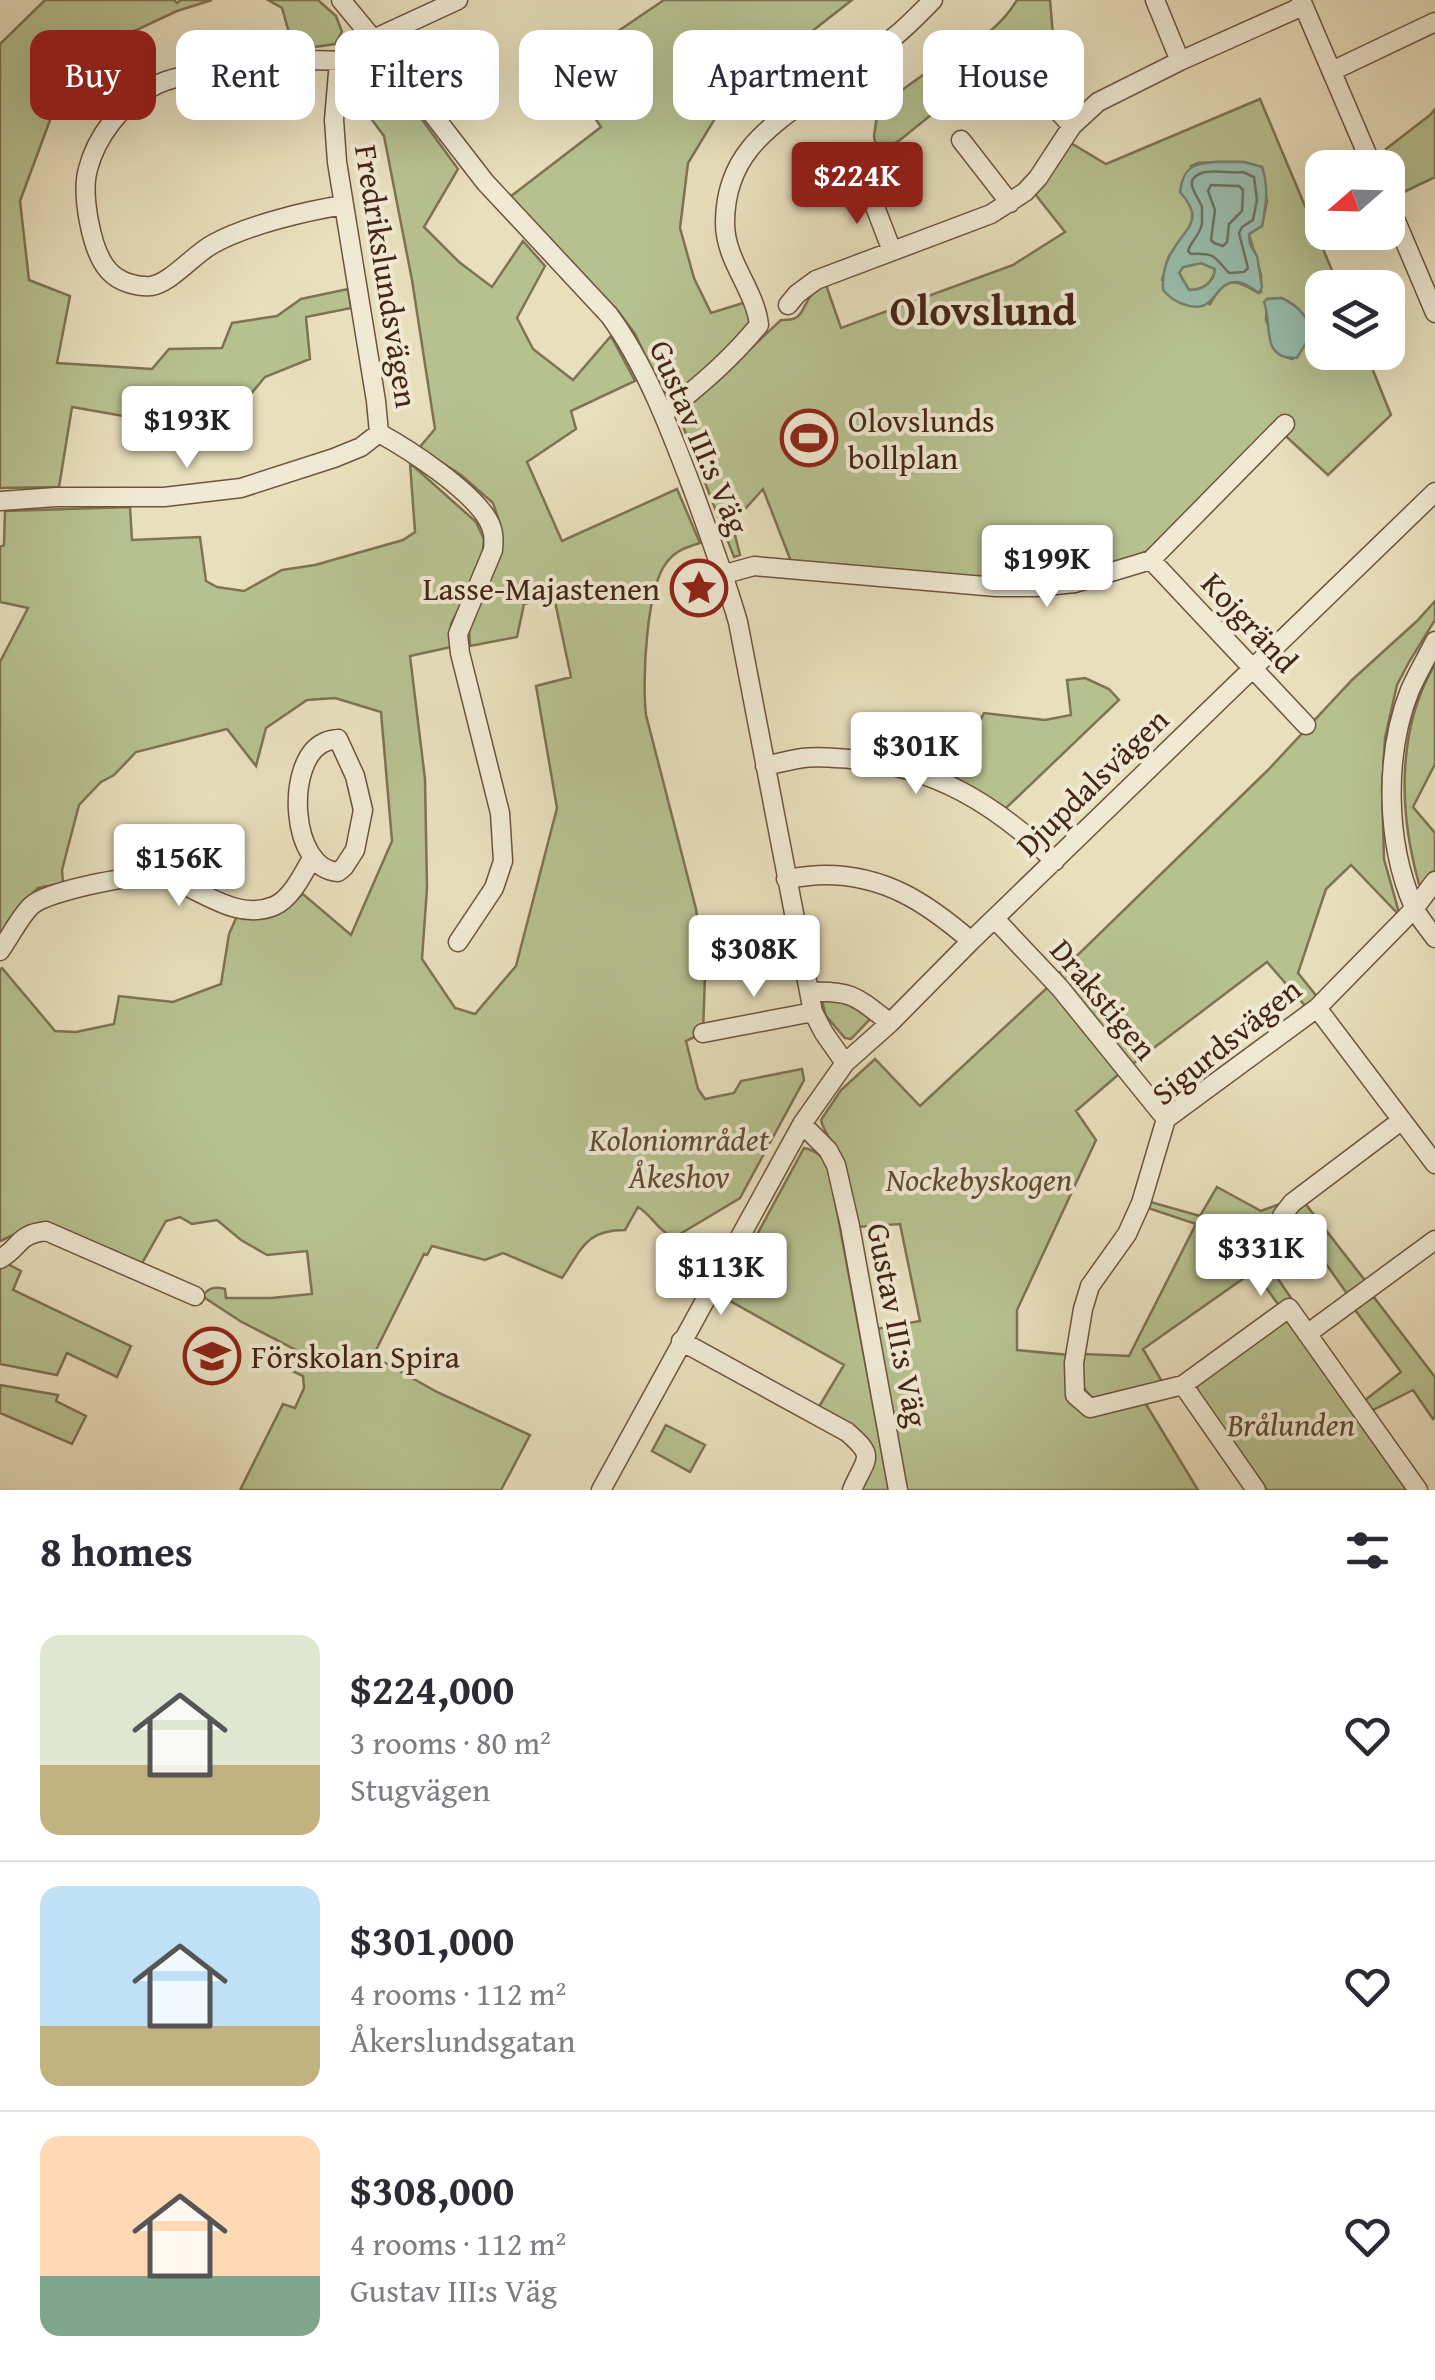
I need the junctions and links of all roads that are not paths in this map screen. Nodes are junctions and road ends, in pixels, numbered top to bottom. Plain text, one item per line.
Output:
1 (340, 0) edge
2 (458, 0) edge
3 (934, 0) edge
4 (1155, 0) edge
5 (1302, 3) edge
6 (1435, 22) edge
7 (365, 30) edge
8 (394, 30) edge
9 (335, 60) edge
10 (1180, 60) junction
11 (1332, 71) junction
12 (335, 108) edge
13 (438, 120) edge
14 (1066, 120) edge
15 (1072, 126) junction
16 (961, 140) dead end
17 (1365, 150) edge
18 (866, 186) dead end
19 (1010, 203) junction
20 (344, 205) junction
21 (1405, 233) edge
22 (892, 251) junction
23 (1427, 273) edge
24 (788, 305) dead end
25 (1435, 313) edge
26 (664, 414) junction
27 (1285, 424) dead end
28 (379, 433) junction
29 (1435, 492) edge
30 (0, 502) edge
31 (1151, 560) junction
32 (724, 574) junction
33 (1435, 642) edge
34 (1253, 669) junction
35 (1306, 725) dead end
36 (765, 766) junction
37 (312, 858) junction
38 (1055, 860) junction
39 (786, 879) junction
40 (1435, 881) edge
41 (1414, 909) junction
42 (995, 919) junction
43 (1435, 938) edge
44 (458, 942) dead end
45 (971, 942) junction
46 (0, 951) edge
47 (809, 992) junction
48 (1317, 1008) junction
49 (813, 1012) junction
50 (890, 1024) junction
51 (702, 1033) dead end
52 (845, 1063) junction
53 (1166, 1119) junction
54 (1402, 1120) junction
55 (802, 1124) junction
56 (1435, 1164) edge
57 (1282, 1216) dead end
58 (1435, 1240) edge
59 (0, 1259) edge
60 (194, 1296) dead end
61 (1307, 1334) junction
62 (682, 1341) junction
63 (1183, 1385) junction
64 (600, 1490) edge
65 (852, 1490) edge
66 (898, 1490) edge
67 (1256, 1490) edge
68 (1418, 1490) edge

1 - 7 street, Gustav III:s Väg
2 - 8 street
3 - 26 street
4 - 10 street
5 - 10 street
5 - 11 street
6 - 11 street
9 - 20 street
10 - 15 street
11 - 17 street
12 - 20 street, Fredrikslundsvägen
13 - 26 street, Gustav III:s Väg
14 - 15 street
15 - 19 street
16 - 19 street
18 - 22 street
19 - 22 street
20 - 28 street, Fredrikslundsvägen
21 - 23 street
22 - 24 street
23 - 25 street
26 - 32 street, Gustav III:s Väg
27 - 31 street
28 - 30 street
28 - 44 street, Fredrikslundsvägen
29 - 34 street, Djupdalsvägen
31 - 32 street
31 - 34 street, Kojgränd
32 - 36 street, Gustav III:s Väg
33 - 41 street
34 - 35 street, Kojgränd
34 - 38 street, Djupdalsvägen
36 - 38 street
36 - 39 street, Gustav III:s Väg
37 - 37 street
37 - 46 street
38 - 42 street, Djupdalsvägen
39 - 45 street
39 - 47 street, Gustav III:s Väg
40 - 41 street, Sigurdsvägen
41 - 43 street
41 - 48 street, Sigurdsvägen
42 - 45 street, Djupdalsvägen
42 - 53 street, Drakstigen
45 - 50 street, Djupdalsvägen
47 - 49 street, Gustav III:s Väg
47 - 50 street
48 - 53 street, Sigurdsvägen
48 - 54 street
49 - 51 street
49 - 52 street, Gustav III:s Väg
50 - 52 street, Djupdalsvägen
52 - 55 street, Djupdalsvägen
53 - 63 street, Sigurdsvägen
54 - 56 street
54 - 57 street
55 - 62 street, Djupdalsvägen
55 - 66 street, Gustav III:s Väg
58 - 61 street
59 - 60 street
61 - 63 street
61 - 68 street
62 - 64 street, Djupdalsvägen
62 - 65 street
63 - 67 street

